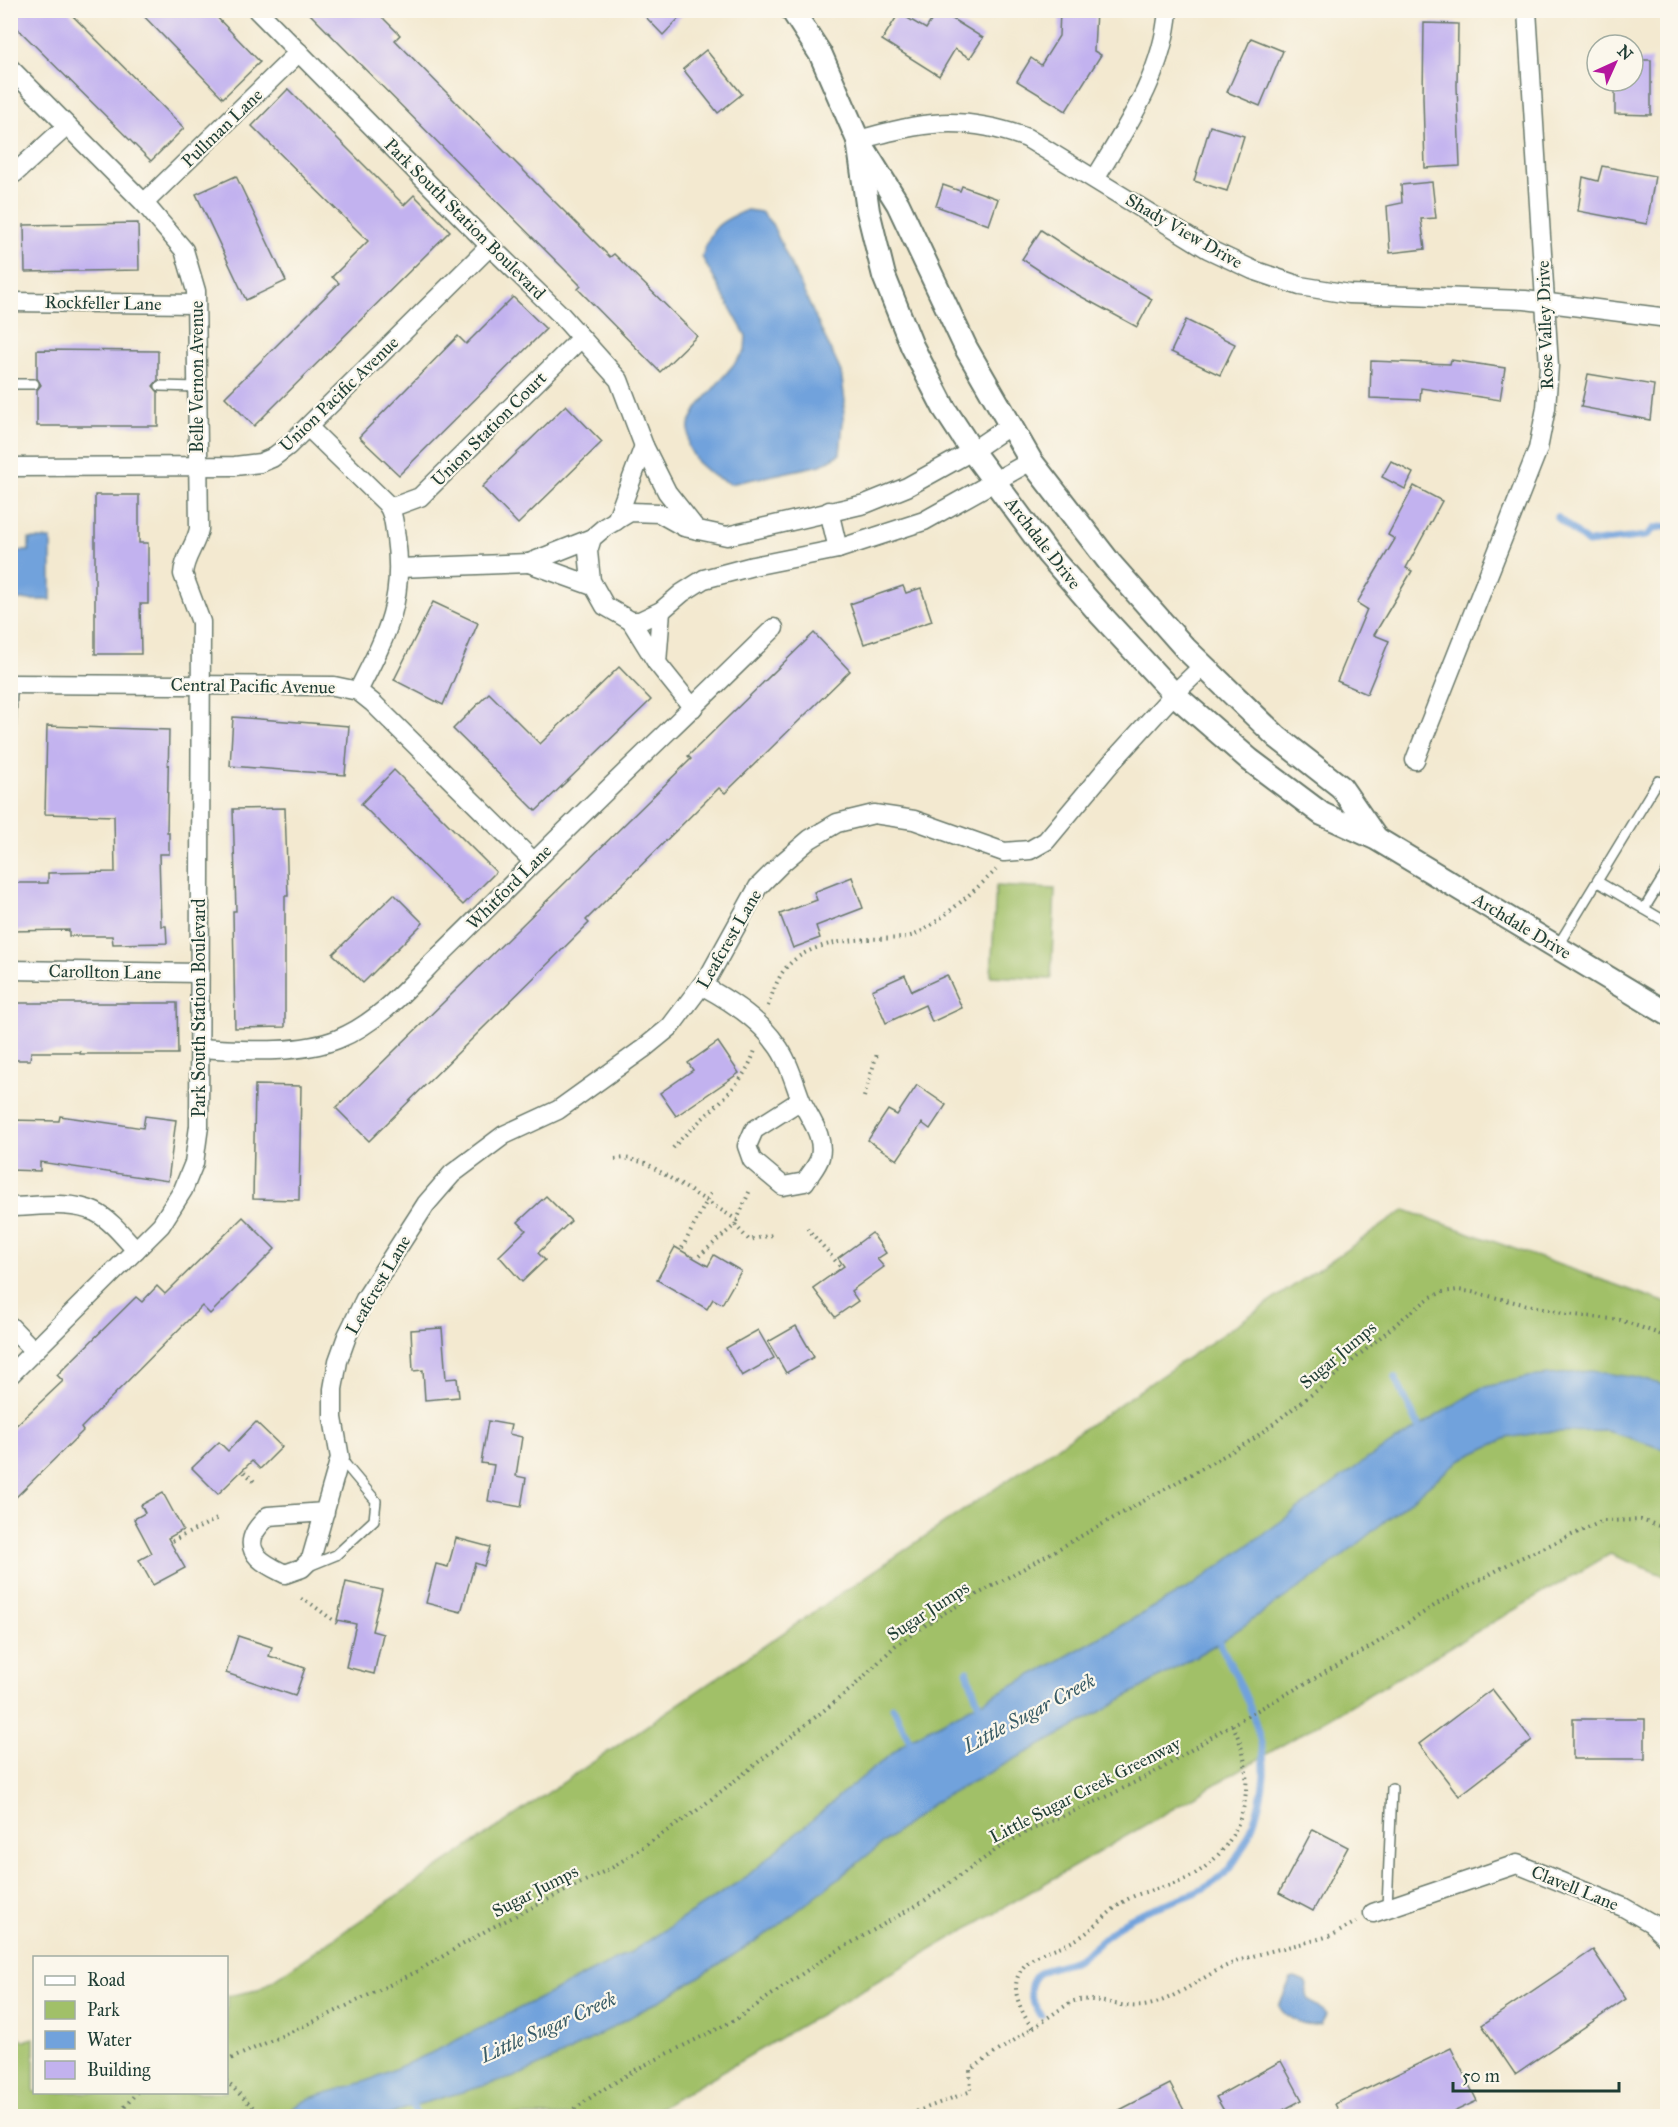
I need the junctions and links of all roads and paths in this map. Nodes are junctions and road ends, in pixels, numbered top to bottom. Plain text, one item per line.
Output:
1 (257, 10) edge
2 (792, 10) edge
3 (1168, 10) edge
4 (1527, 10) edge
5 (299, 52) junction
6 (10, 68) edge
7 (67, 126) junction
8 (858, 140) junction
9 (10, 175) edge
10 (1095, 179) junction
11 (144, 203) junction
12 (490, 246) junction
13 (10, 302) edge
14 (1545, 302) junction
15 (196, 304) junction
16 (1668, 318) edge
17 (581, 338) junction
18 (10, 384) edge
19 (34, 384) dead end
20 (160, 387) dead end
21 (198, 387) junction
22 (1009, 426) junction
23 (308, 427) junction
24 (644, 446) junction
25 (972, 450) junction
26 (1031, 461) junction
27 (198, 466) junction
28 (10, 467) edge
29 (995, 483) junction
30 (390, 508) junction
31 (829, 511) junction
32 (616, 521) junction
33 (698, 530) junction
34 (592, 538) junction
35 (838, 549) junction
36 (529, 562) junction
37 (399, 568) junction
38 (183, 574) joint
39 (593, 586) junction
40 (661, 611) junction
41 (631, 621) junction
42 (774, 628) dead end
43 (657, 663) junction
44 (1203, 666) junction
45 (11, 684) edge
46 (200, 684) junction
47 (358, 691) junction
48 (1174, 694) junction
49 (693, 708) junction
50 (11, 731) edge
51 (1415, 760) dead end
52 (10, 776) edge
53 (1668, 787) edge
54 (1377, 839) junction
55 (534, 862) junction
56 (999, 867) dead end
57 (1668, 870) edge
58 (1598, 882) junction
59 (1644, 909) junction
60 (1668, 923) edge
61 (1557, 947) junction
62 (10, 970) edge
63 (199, 973) junction
64 (703, 986) junction
65 (765, 1012) dead end
66 (1668, 1014) edge
67 (757, 1043) dead end
68 (199, 1048) junction
69 (877, 1054) dead end
70 (864, 1097) dead end
71 (801, 1100) junction
72 (673, 1148) dead end
73 (615, 1159) dead end
74 (750, 1190) dead end
75 (711, 1193) dead end
76 (706, 1201) junction
77 (10, 1207) edge
78 (737, 1220) junction
79 (735, 1225) junction
80 (807, 1228) dead end
81 (772, 1235) dead end
82 (682, 1248) dead end
83 (136, 1250) junction
84 (699, 1256) dead end
85 (840, 1266) dead end
86 (10, 1326) edge
87 (1668, 1337) edge
88 (34, 1351) junction
89 (10, 1375) edge
90 (340, 1458) junction
91 (244, 1472) dead end
92 (256, 1483) dead end
93 (325, 1512) junction
94 (217, 1519) dead end
95 (1668, 1529) edge
96 (172, 1541) dead end
97 (302, 1568) junction
98 (300, 1599) dead end
99 (338, 1624) dead end
100 (1232, 1724) junction
101 (1392, 1788) dead end
102 (1380, 1910) junction
103 (1668, 1940) edge
104 (1032, 2028) junction
105 (228, 2060) edge
106 (228, 2083) edge
107 (135, 2094) edge
108 (117, 2116) edge
109 (262, 2116) edge
110 (565, 2116) edge
111 (905, 2116) edge

1 - 5 street, Park South Station Boulevard
2 - 8 street, Archdale Drive
3 - 10 street
4 - 14 street, Rose Valley Drive
5 - 11 street, Pullman Lane
5 - 12 street, Park South Station Boulevard
6 - 7 street, Belle Vernon Avenue
7 - 9 street
7 - 11 street, Belle Vernon Avenue
8 - 10 street, Shady View Drive
8 - 22 street, Archdale Drive
8 - 25 street, Archdale Drive
10 - 14 street, Shady View Drive
11 - 15 street, Belle Vernon Avenue
12 - 17 street, Park South Station Boulevard
12 - 23 street, Union Pacific Avenue
13 - 15 street, Rockfeller Lane
14 - 16 street, Shady View Drive
14 - 51 street, Rose Valley Drive
15 - 21 street, Belle Vernon Avenue
17 - 24 street, Park South Station Boulevard
17 - 30 street, Union Station Court
18 - 19 lane
20 - 21 lane
21 - 27 street, Belle Vernon Avenue
22 - 25 street
22 - 26 street, Archdale Drive
23 - 27 street, Union Pacific Avenue
23 - 30 street
24 - 32 street
24 - 33 street, Park South Station Boulevard
25 - 29 street, Archdale Drive
25 - 31 street
26 - 29 street
26 - 44 street, Archdale Drive
27 - 28 street, Union Pacific Avenue
27 - 38 street, Belle Vernon Avenue
29 - 35 street
29 - 48 street, Archdale Drive
30 - 37 street
31 - 33 street
31 - 35 street
32 - 33 street
32 - 34 street
34 - 36 street
34 - 39 street
35 - 40 street
36 - 37 street
36 - 39 street
37 - 47 street
38 - 46 street, Park South Station Boulevard
39 - 41 street
40 - 41 street
40 - 43 street
41 - 43 street
42 - 49 street, Whitford Lane
43 - 49 street
44 - 48 street, Leafcrest Lane
44 - 54 street, Archdale Drive
45 - 46 street, Central Pacific Avenue
45 - 50 lane
46 - 47 street, Central Pacific Avenue
46 - 63 street, Park South Station Boulevard
47 - 55 street, Central Pacific Avenue
48 - 54 street, Archdale Drive
48 - 64 street, Leafcrest Lane
49 - 55 street, Whitford Lane
50 - 52 lane
53 - 58 lane
54 - 61 street, Archdale Drive
55 - 68 street, Whitford Lane
56 - 65 path
57 - 59 lane
58 - 59 lane
58 - 61 lane
59 - 60 lane
61 - 66 street, Archdale Drive
62 - 63 street, Carollton Lane
63 - 68 street, Park South Station Boulevard
64 - 71 street
64 - 90 street, Leafcrest Lane
67 - 72 path
68 - 83 street, Park South Station Boulevard
69 - 70 path
71 - 71 street
73 - 76 path
74 - 78 path
75 - 76 path
76 - 78 path
76 - 82 path
77 - 83 street
78 - 79 path
79 - 81 path
79 - 84 path
80 - 85 path
83 - 88 street, Park South Station Boulevard
86 - 88 street
87 - 105 path, Sugar Jumps
88 - 89 street, Park South Station Boulevard
90 - 93 street
90 - 97 lane
91 - 92 path
93 - 97 street
93 - 97 street
94 - 96 path
95 - 100 path, Little Sugar Creek Greenway
98 - 99 path
100 - 104 path
100 - 110 path, Little Sugar Creek Greenway
101 - 102 lane
102 - 103 street, Clavell Lane
102 - 104 path
104 - 111 path
106 - 109 path
107 - 108 path

